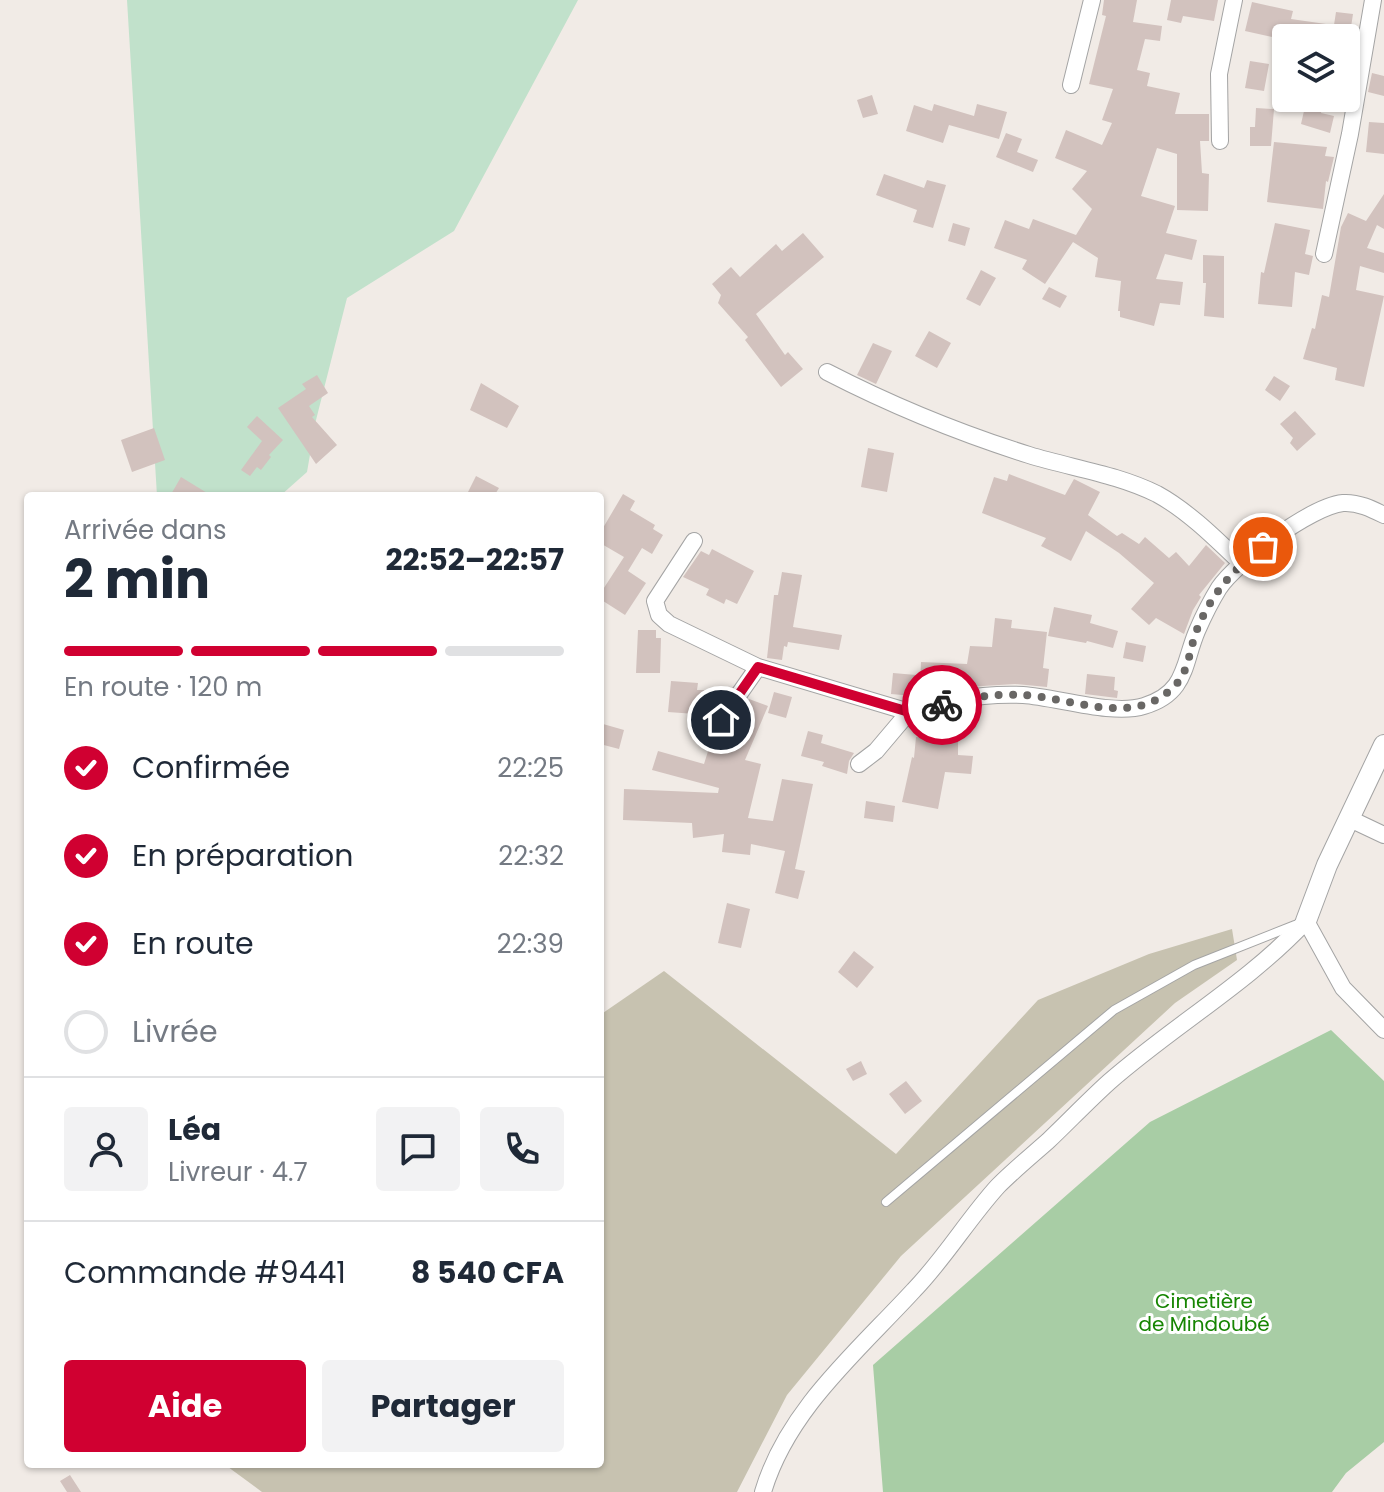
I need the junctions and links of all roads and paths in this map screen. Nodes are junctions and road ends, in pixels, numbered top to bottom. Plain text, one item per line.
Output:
1 (1092, 0) edge
2 (1234, 0) edge
3 (1373, 0) edge
4 (1071, 85) dead end
5 (1220, 141) dead end
6 (1324, 254) dead end
7 (827, 372) dead end
8 (1384, 515) edge
9 (694, 541) dead end
10 (1241, 563) junction
11 (758, 667) junction
12 (909, 712) junction
13 (721, 720) dead end
14 (1384, 745) edge
15 (859, 764) dead end
16 (1348, 818) junction
17 (1384, 835) edge
18 (1306, 921) junction
19 (1384, 1030) edge
20 (886, 1202) dead end
21 (763, 1492) edge

1 - 4 street
2 - 5 street
3 - 6 street
7 - 10 street
8 - 10 street
9 - 11 street
10 - 12 street
11 - 12 street
11 - 13 street
12 - 15 street
14 - 16 street
16 - 17 street
16 - 18 street
18 - 19 street
18 - 20 lane
18 - 21 street

